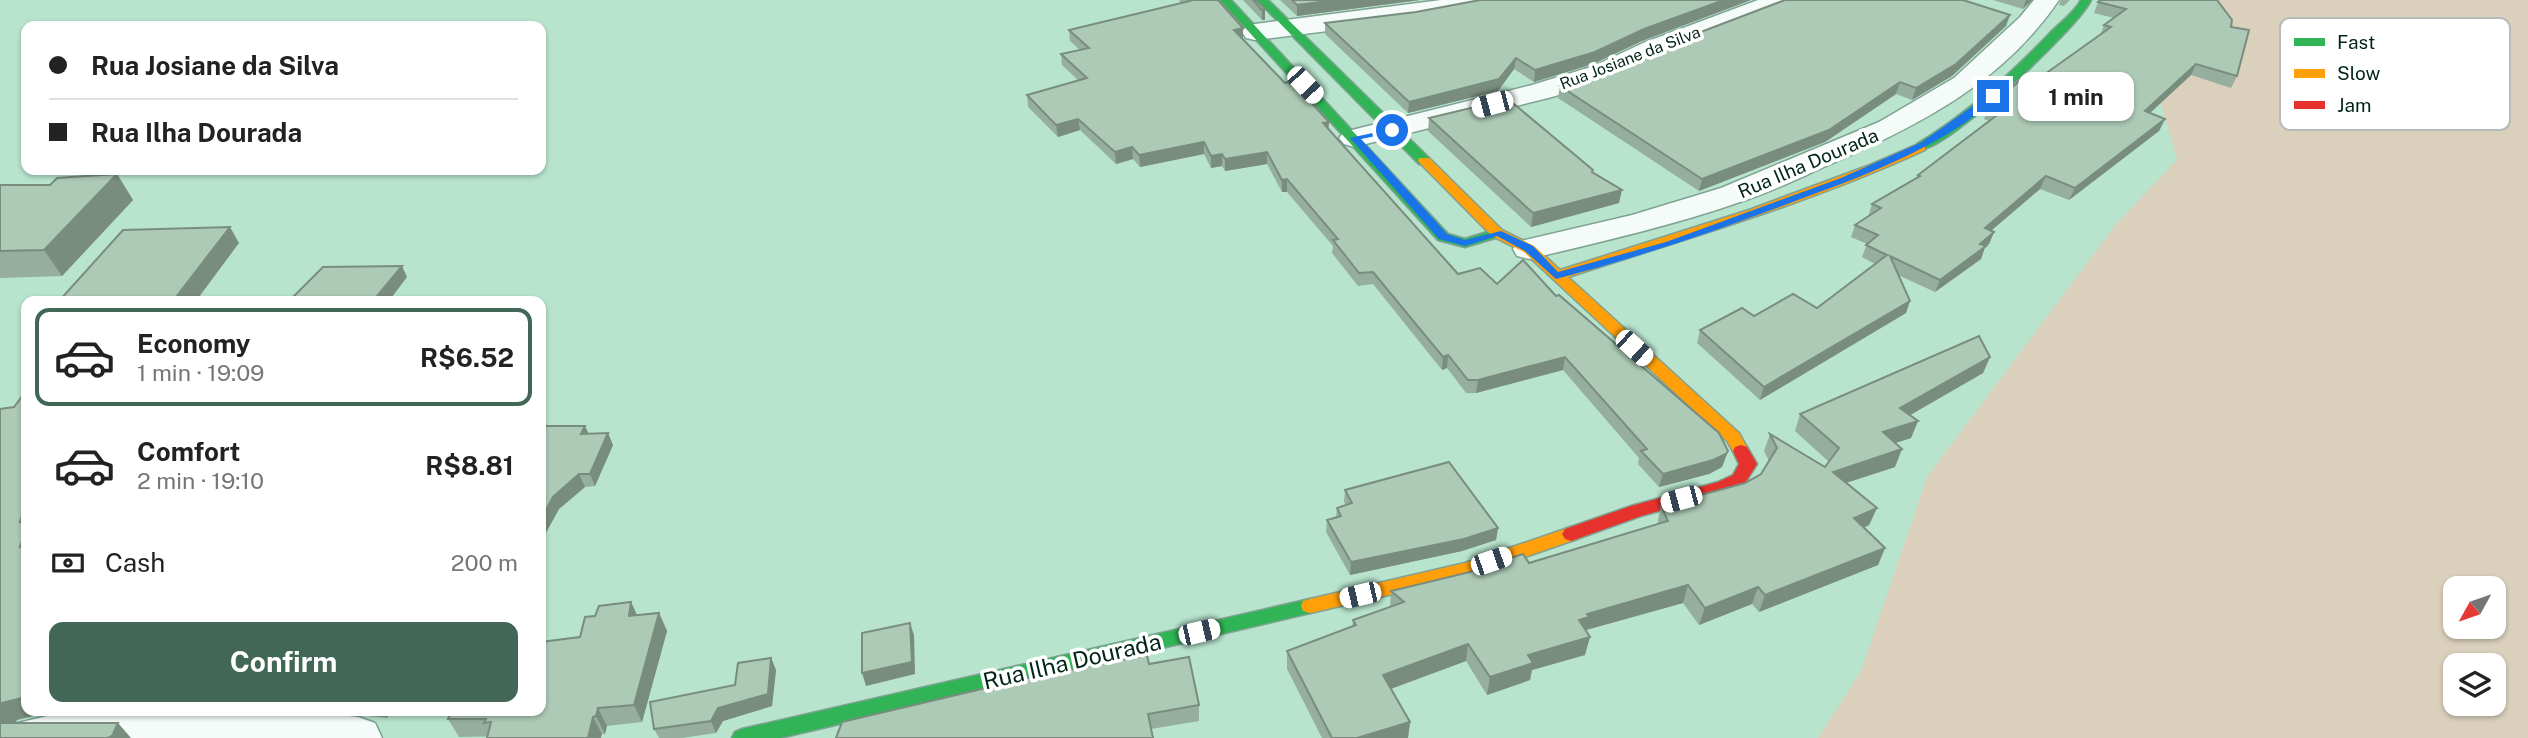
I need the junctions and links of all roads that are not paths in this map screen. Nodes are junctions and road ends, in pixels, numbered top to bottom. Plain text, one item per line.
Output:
1 (1225, 0) edge
2 (1262, 0) edge
3 (1486, 0) edge
4 (1781, 0) edge
5 (2086, 0) edge
6 (1408, 6) edge
7 (2027, 12) edge
8 (1287, 26) junction
9 (1255, 32) junction
10 (2060, 32) junction
11 (1889, 128) junction
12 (1392, 130) junction
13 (1354, 138) junction
14 (1925, 144) junction
15 (1641, 223) junction
16 (1497, 233) junction
17 (1669, 244) junction
18 (1529, 248) junction
19 (1556, 276) junction
20 (34, 738) edge
21 (358, 738) edge
22 (742, 738) edge

1 - 9 street
2 - 8 street
3 - 6 street
4 - 12 street, Rua Josiane da Silva
5 - 10 street, Rua Ilha Dourada
6 - 8 street
7 - 10 street
7 - 11 street, Rua Ilha Dourada
8 - 9 street
8 - 12 street
9 - 13 street
10 - 14 street, Rua Ilha Dourada
11 - 14 street
11 - 15 street, Rua Ilha Dourada
12 - 13 street, Rua Josiane da Silva
12 - 16 street
13 - 16 street
14 - 17 street, Rua Ilha Dourada
15 - 17 street
15 - 18 street, Rua Ilha Dourada
16 - 18 street
17 - 19 street, Rua Ilha Dourada
18 - 19 street
19 - 22 street, Rua Ilha Dourada
20 - 21 street

